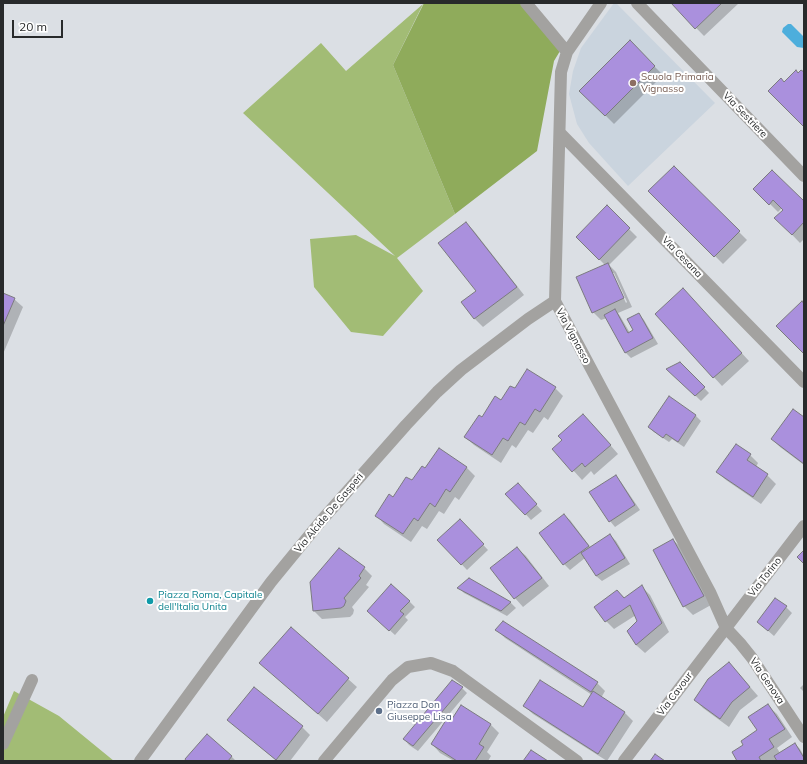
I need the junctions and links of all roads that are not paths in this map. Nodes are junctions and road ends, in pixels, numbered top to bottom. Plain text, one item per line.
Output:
1 (526, 3) edge
2 (601, 3) edge
3 (637, 3) edge
4 (567, 52) junction
5 (560, 133) junction
6 (804, 176) edge
7 (555, 301) junction
8 (804, 382) edge
9 (804, 526) edge
10 (726, 628) junction
11 (32, 680) dead end
12 (804, 737) edge
13 (3, 744) edge
14 (140, 761) edge
15 (324, 761) edge
16 (577, 761) edge
17 (624, 761) edge

1 - 4 street
2 - 4 street, Via Vignasso
3 - 6 street, Via Sestriere
4 - 5 street, Via Vignasso
5 - 7 street, Via Vignasso
5 - 8 street, Via Cesana
7 - 10 street, Via Vignasso
7 - 14 street, Via Alcide De Gasperi
9 - 10 street, Via Torino
10 - 12 street, Via Genova
10 - 17 street, Via Cavour
11 - 13 street
15 - 16 street

